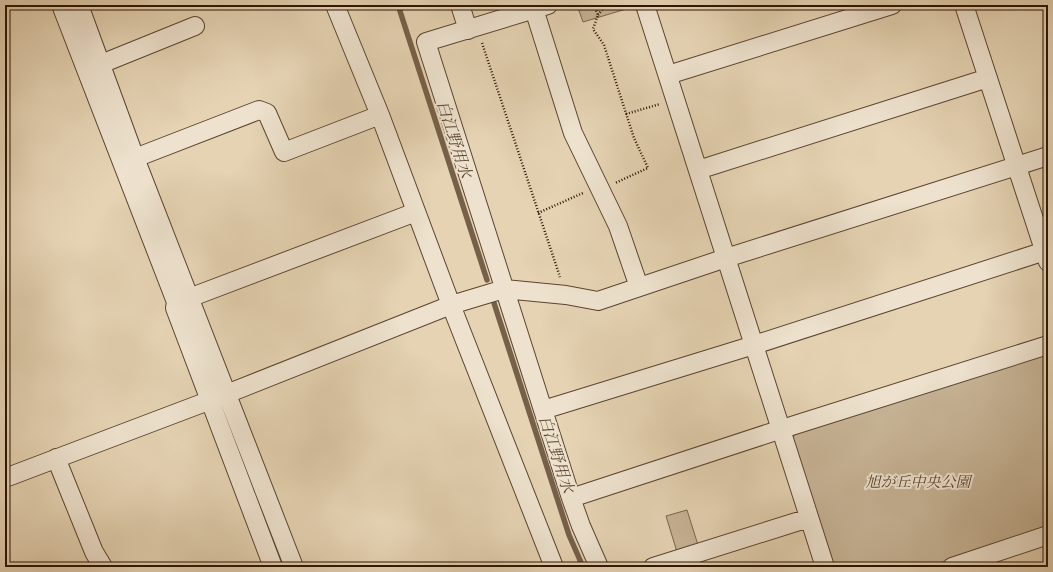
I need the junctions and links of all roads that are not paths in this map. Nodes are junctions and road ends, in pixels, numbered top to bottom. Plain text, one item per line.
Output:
1 (61, 5) edge
2 (79, 5) edge
3 (335, 5) edge
4 (460, 5) edge
5 (645, 5) edge
6 (892, 5) edge
7 (964, 5) edge
8 (541, 7) edge
9 (194, 26) dead end
10 (472, 29) junction
11 (101, 64) junction
12 (668, 75) junction
13 (988, 78) junction
14 (380, 115) junction
15 (1048, 156) edge
16 (135, 158) junction
17 (1016, 166) junction
18 (698, 170) junction
19 (416, 212) junction
20 (1046, 257) edge
21 (726, 258) junction
22 (639, 287) junction
23 (504, 289) junction
24 (189, 298) junction
25 (451, 305) junction
26 (754, 345) junction
27 (1048, 345) edge
28 (218, 397) junction
29 (543, 410) junction
30 (782, 429) junction
31 (56, 458) junction
32 (5, 478) edge
33 (571, 498) junction
34 (809, 518) junction
35 (1048, 535) edge
36 (960, 566) edge
37 (103, 567) edge
38 (273, 567) edge
39 (294, 567) edge
40 (554, 567) edge
41 (599, 567) edge
42 (653, 567) edge
43 (825, 567) edge

1 - 28 street
2 - 11 street
3 - 14 street
4 - 10 street
5 - 12 street
6 - 12 street
7 - 13 street
8 - 10 street
8 - 22 street
9 - 11 street
10 - 23 street
11 - 16 street
12 - 18 street
13 - 17 street
13 - 18 street
14 - 16 street
14 - 19 street
15 - 17 street
16 - 24 street
17 - 20 street
17 - 21 street
18 - 21 street
19 - 24 street
19 - 25 street
20 - 26 street
21 - 22 street
21 - 26 street
22 - 23 street
23 - 25 street
23 - 29 street
24 - 28 street
25 - 28 street
25 - 40 street
26 - 29 street
26 - 30 street
27 - 30 street
28 - 31 street
28 - 38 street
28 - 39 street
29 - 33 street
30 - 33 street
30 - 34 street
31 - 32 street
31 - 37 street
33 - 41 street
34 - 42 street
34 - 43 street
35 - 36 street

